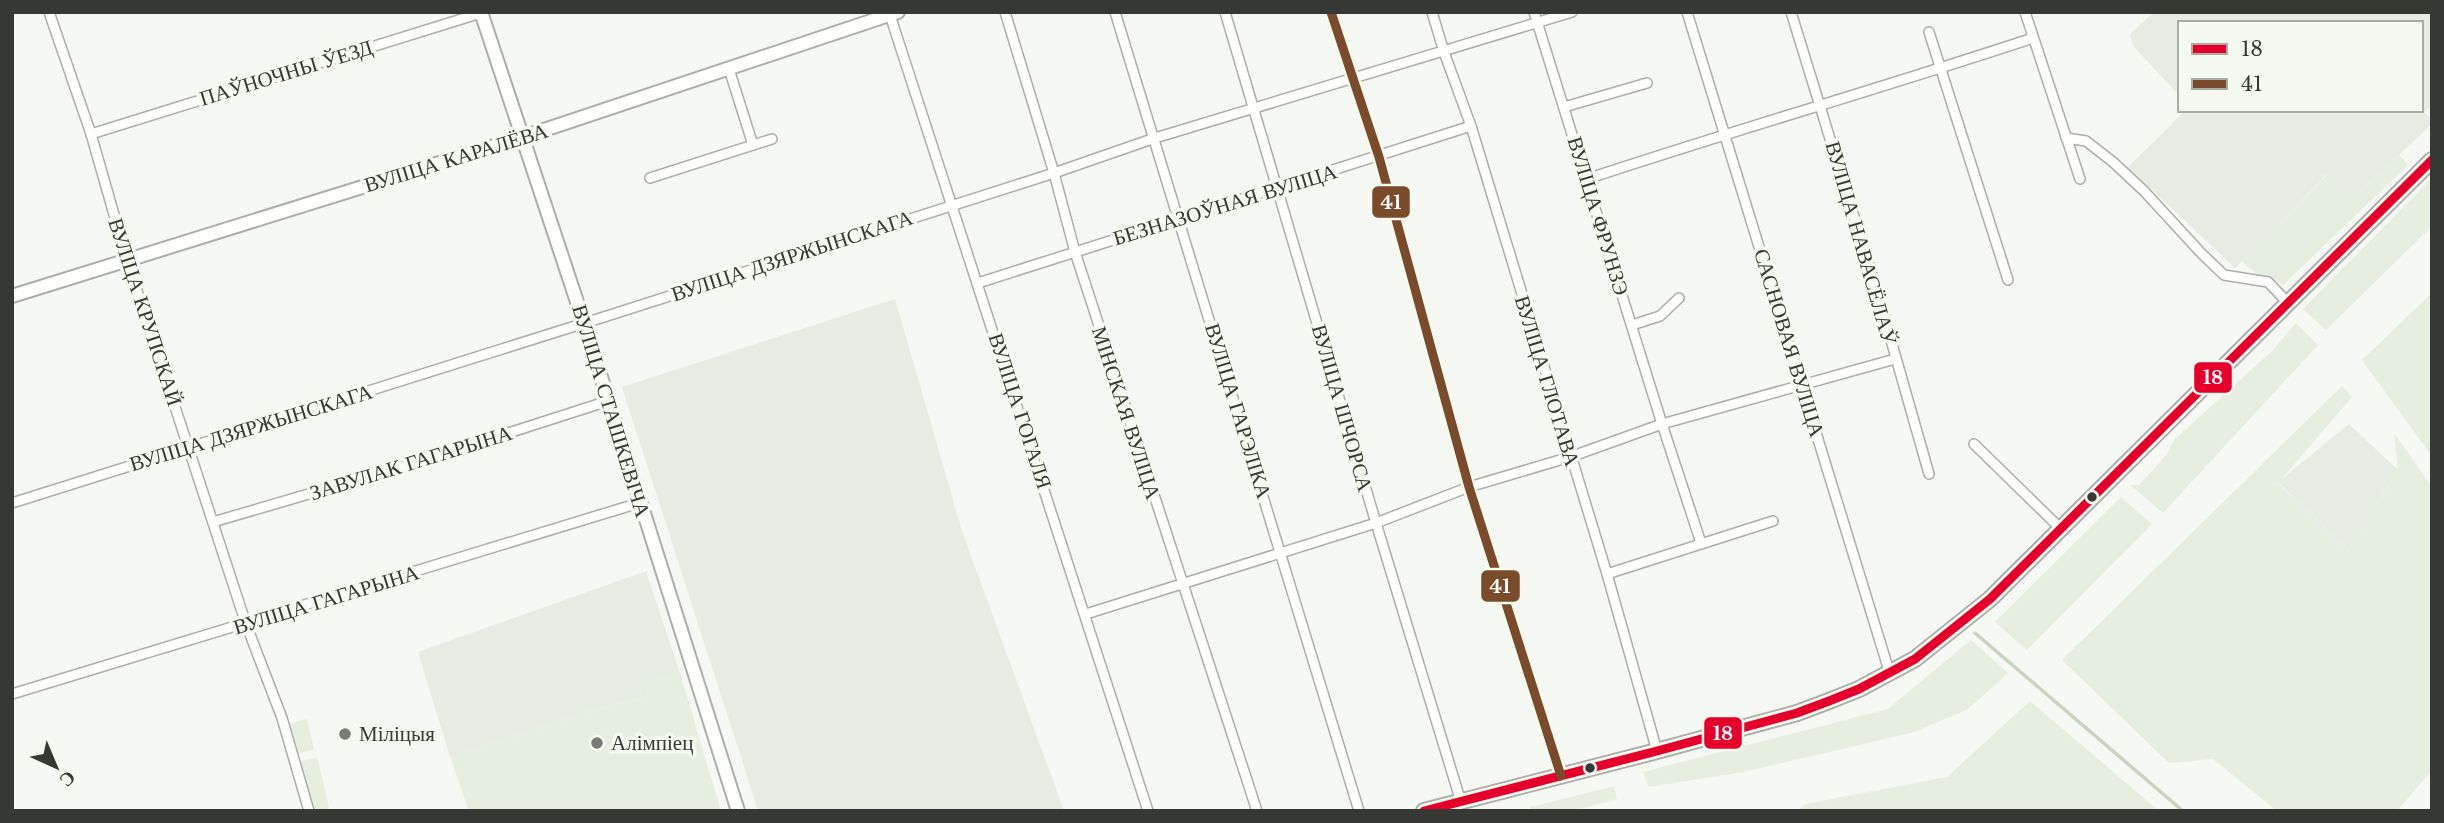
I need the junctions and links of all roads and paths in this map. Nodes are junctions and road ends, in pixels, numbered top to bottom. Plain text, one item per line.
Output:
1 (49, 12) edge
2 (481, 12) edge
3 (1005, 12) edge
4 (1115, 12) edge
5 (1225, 12) edge
6 (1331, 12) edge
7 (1432, 12) edge
8 (1534, 12) edge
9 (1572, 12) edge
10 (1687, 12) edge
11 (1791, 12) edge
12 (2025, 12) edge
13 (892, 13) edge
14 (1537, 23) junction
15 (1929, 32) dead end
16 (2033, 38) junction
17 (1444, 52) junction
18 (729, 69) junction
19 (1940, 69) junction
20 (1354, 79) junction
21 (1647, 83) dead end
22 (1820, 104) junction
23 (1564, 107) junction
24 (1254, 108) junction
25 (1471, 127) junction
26 (1725, 133) junction
27 (91, 134) junction
28 (523, 137) junction
29 (1156, 138) junction
30 (2066, 138) junction
31 (772, 139) dead end
32 (753, 145) junction
33 (1379, 157) junction
34 (2432, 160) edge
35 (1055, 173) junction
36 (650, 178) dead end
37 (1587, 179) junction
38 (2080, 180) dead end
39 (1279, 187) junction
40 (952, 204) junction
41 (1180, 219) junction
42 (1075, 252) junction
43 (127, 261) junction
44 (2008, 280) dead end
45 (978, 283) junction
46 (12, 296) edge
47 (1679, 298) dead end
48 (2289, 304) junction
49 (584, 323) junction
50 (1632, 326) junction
51 (1895, 359) junction
52 (1802, 384) junction
53 (608, 401) junction
54 (1662, 424) junction
55 (1974, 444) dead end
56 (188, 447) junction
57 (1570, 457) junction
58 (1928, 474) dead end
59 (1469, 487) junction
60 (12, 503) edge
61 (639, 503) junction
62 (213, 522) junction
63 (1773, 522) dead end
64 (1376, 523) junction
65 (2061, 529) junction
66 (1701, 543) junction
67 (1280, 553) junction
68 (1607, 574) junction
69 (1182, 586) junction
70 (1086, 614) junction
71 (246, 624) junction
72 (1890, 674) junction
73 (12, 694) edge
74 (1657, 751) junction
75 (1561, 776) junction
76 (1461, 802) junction
77 (309, 811) edge
78 (738, 811) edge
79 (1148, 811) edge
80 (1256, 811) edge
81 (1359, 811) edge
82 (1424, 811) edge

1 - 27 street, ВУЛІЦА КРУПСКАЙ
2 - 27 street, ПАЎНОЧНЫ ЎЕЗД
2 - 28 street, ВУЛІЦА СТАШКЕВІЧА
3 - 35 street, МІНСКАЯ ВУЛІЦА
4 - 29 street, ВУЛІЦА ГАРЭЛІКА
5 - 24 street, ВУЛІЦА ШЧОРСА
6 - 20 street
7 - 17 street, ВУЛІЦА ГЛОТАВА
8 - 14 street, ВУЛІЦА ФРУНЗЭ
9 - 14 street, ВУЛІЦА ДЗЯРЖЫНСКАГА
10 - 26 street, САСНОВАЯ ВУЛІЦА
11 - 22 street, ВУЛІЦА НАВАСЁЛАЎ
12 - 16 street
13 - 18 street, ВУЛІЦА КАРАЛЁВА
13 - 40 street, ВУЛІЦА ГОГАЛЯ
14 - 17 street, ВУЛІЦА ДЗЯРЖЫНСКАГА
14 - 23 street, ВУЛІЦА ФРУНЗЭ
15 - 19 street
16 - 19 street
16 - 30 street
17 - 20 street, ВУЛІЦА ДЗЯРЖЫНСКАГА
17 - 25 street, ВУЛІЦА ГЛОТАВА
18 - 28 street, ВУЛІЦА КАРАЛЁВА
18 - 32 street
19 - 22 street
19 - 44 street
20 - 24 street, ВУЛІЦА ДЗЯРЖЫНСКАГА
20 - 33 street
21 - 23 street
22 - 26 street
22 - 51 street, ВУЛІЦА НАВАСЁЛАЎ
23 - 37 street, ВУЛІЦА ФРУНЗЭ
24 - 29 street, ВУЛІЦА ДЗЯРЖЫНСКАГА
24 - 39 street, ВУЛІЦА ШЧОРСА
25 - 33 street, БЕЗНАЗОЎНАЯ ВУЛІЦА
25 - 57 street, ВУЛІЦА ГЛОТАВА
26 - 37 street
26 - 52 street, САСНОВАЯ ВУЛІЦА
27 - 43 street, ВУЛІЦА КРУПСКАЙ
28 - 43 street, ВУЛІЦА КАРАЛЁВА
28 - 49 street, ВУЛІЦА СТАШКЕВІЧА
29 - 35 street, ВУЛІЦА ДЗЯРЖЫНСКАГА
29 - 41 street, ВУЛІЦА ГАРЭЛІКА
30 - 38 street
30 - 48 street
31 - 32 street
32 - 36 street
33 - 39 street, БЕЗНАЗОЎНАЯ ВУЛІЦА
33 - 59 street
34 - 48 main road
35 - 40 street, ВУЛІЦА ДЗЯРЖЫНСКАГА
35 - 42 street, МІНСКАЯ ВУЛІЦА
37 - 50 street, ВУЛІЦА ФРУНЗЭ
39 - 41 street, БЕЗНАЗОЎНАЯ ВУЛІЦА
39 - 64 street, ВУЛІЦА ШЧОРСА
40 - 45 street, ВУЛІЦА ГОГАЛЯ
40 - 49 street, ВУЛІЦА ДЗЯРЖЫНСКАГА
41 - 42 street, БЕЗНАЗОЎНАЯ ВУЛІЦА
41 - 67 street, ВУЛІЦА ГАРЭЛІКА
42 - 45 street, БЕЗНАЗОЎНАЯ ВУЛІЦА
42 - 69 street, МІНСКАЯ ВУЛІЦА
43 - 46 street, ВУЛІЦА КАРАЛЁВА
43 - 56 street, ВУЛІЦА КРУПСКАЙ
45 - 70 street, ВУЛІЦА ГОГАЛЯ
47 - 50 street
48 - 65 main road
49 - 53 street, ВУЛІЦА СТАШКЕВІЧА
49 - 56 street, ВУЛІЦА ДЗЯРЖЫНСКАГА
50 - 54 street, ВУЛІЦА ФРУНЗЭ
51 - 52 street
51 - 58 street, ВУЛІЦА НАВАСЁЛАЎ
52 - 54 street
52 - 72 street, САСНОВАЯ ВУЛІЦА
53 - 61 street, ВУЛІЦА СТАШКЕВІЧА
53 - 62 street, ЗАВУЛАК ГАГАРЫНА
54 - 57 street
54 - 66 street, ВУЛІЦА ФРУНЗЭ
55 - 65 street
56 - 60 street, ВУЛІЦА ДЗЯРЖЫНСКАГА
56 - 62 street, ВУЛІЦА КРУПСКАЙ
57 - 59 street
57 - 68 street, ВУЛІЦА ГЛОТАВА
59 - 64 street
59 - 75 street
61 - 71 street, ВУЛІЦА ГАГАРЫНА
61 - 78 street, ВУЛІЦА СТАШКЕВІЧА
62 - 71 street, ВУЛІЦА КРУПСКАЙ
63 - 66 street
64 - 67 street
64 - 76 street, ВУЛІЦА ШЧОРСА
65 - 72 main road
66 - 68 street
67 - 69 street
67 - 81 street, ВУЛІЦА ГАРЭЛІКА
68 - 74 street, ВУЛІЦА ГЛОТАВА
69 - 70 street
69 - 80 street, МІНСКАЯ ВУЛІЦА
70 - 79 street, ВУЛІЦА ГОГАЛЯ
71 - 73 street, ВУЛІЦА ГАГАРЫНА
71 - 77 street, ВУЛІЦА КРУПСКАЙ
72 - 74 main road
74 - 75 main road
75 - 76 main road
76 - 82 main road

